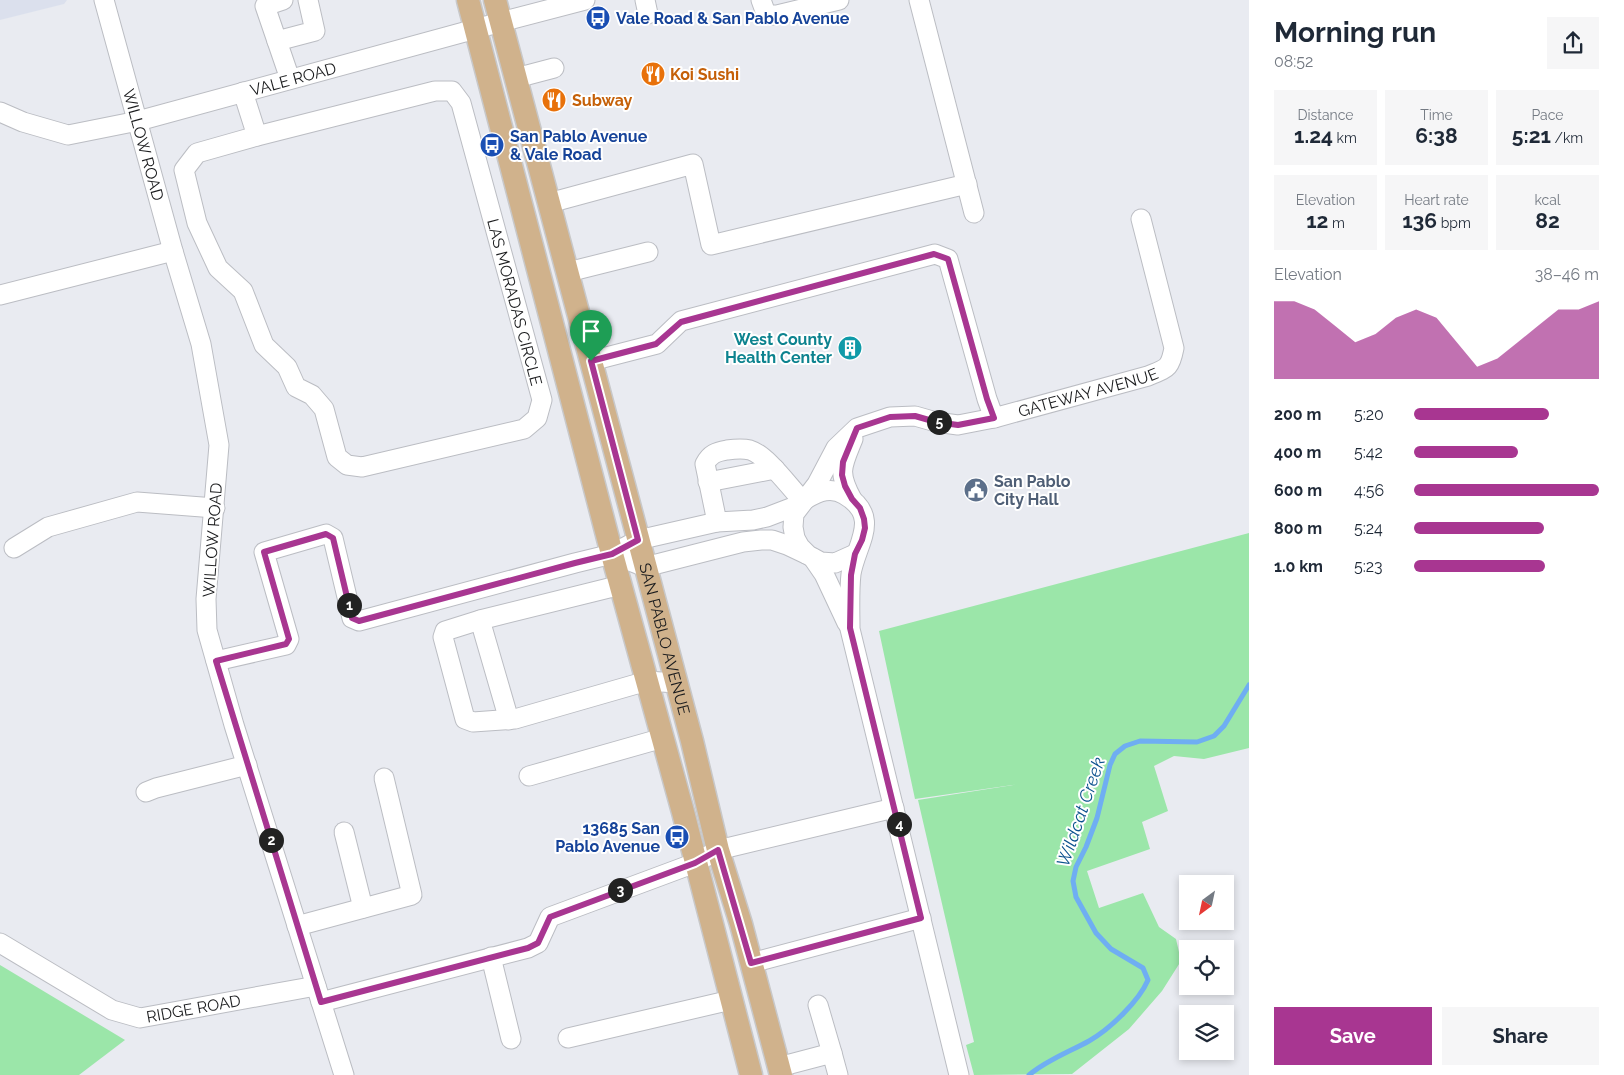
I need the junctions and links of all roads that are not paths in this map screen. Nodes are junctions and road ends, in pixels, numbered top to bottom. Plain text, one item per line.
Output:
1 (104, 0) edge
2 (283, 0) edge
3 (308, 0) edge
4 (468, 0) edge
5 (495, 0) edge
6 (585, 0) edge
7 (761, 0) edge
8 (839, 0) edge
9 (919, 0) edge
10 (501, 22) junction
11 (476, 29) junction
12 (277, 41) junction
13 (554, 68) dead end
14 (516, 78) junction
15 (290, 79) junction
16 (243, 92) junction
17 (0, 112) edge
18 (138, 121) junction
19 (257, 136) junction
20 (967, 184) junction
21 (549, 203) junction
22 (974, 213) dead end
23 (1140, 219) dead end
24 (173, 251) junction
25 (648, 252) dead end
26 (568, 272) junction
27 (0, 295) edge
28 (591, 361) junction
29 (994, 418) junction
30 (857, 428) junction
31 (775, 469) junction
32 (708, 482) junction
33 (852, 499) junction
34 (803, 502) junction
35 (214, 508) junction
36 (717, 522) junction
37 (638, 540) junction
38 (14, 548) dead end
39 (612, 554) junction
40 (855, 554) junction
41 (811, 556) junction
42 (645, 567) junction
43 (621, 585) junction
44 (480, 620) junction
45 (850, 628) junction
46 (216, 661) junction
47 (647, 681) junction
48 (676, 683) junction
49 (509, 720) junction
50 (663, 738) junction
51 (247, 765) junction
52 (528, 776) dead end
53 (384, 778) dead end
54 (146, 792) dead end
55 (894, 808) junction
56 (344, 832) dead end
57 (718, 850) junction
58 (695, 863) junction
59 (363, 908) junction
60 (921, 918) junction
61 (298, 926) junction
62 (0, 944) edge
63 (491, 957) junction
64 (751, 963) junction
65 (729, 990) junction
66 (319, 994) junction
67 (818, 1004) dead end
68 (568, 1038) dead end
69 (511, 1039) dead end
70 (832, 1053) junction
71 (780, 1071) edge
72 (344, 1075) edge
73 (751, 1075) edge
74 (838, 1075) edge
75 (959, 1075) edge

1 - 18 street, WILLOW ROAD
2 - 12 street
3 - 12 street
4 - 11 main road, SAN PABLO AVENUE
5 - 10 main road, SAN PABLO AVENUE
6 - 10 street, VALE ROAD
7 - 8 street
9 - 20 street
10 - 11 street, VALE ROAD
10 - 14 main road, SAN PABLO AVENUE
11 - 15 street, VALE ROAD
11 - 39 main road, SAN PABLO AVENUE
12 - 15 street
13 - 14 street
14 - 21 main road, SAN PABLO AVENUE
15 - 16 street, VALE ROAD
16 - 18 street, VALE ROAD
16 - 19 street
17 - 18 street, VALE ROAD
18 - 24 street, WILLOW ROAD
19 - 19 street, LAS MORADAS CIRCLE
20 - 21 street
20 - 22 street
21 - 26 main road, SAN PABLO AVENUE
23 - 29 street, GATEWAY AVENUE
24 - 27 street
24 - 35 street, WILLOW ROAD
25 - 26 street
26 - 28 main road, SAN PABLO AVENUE
28 - 29 street
28 - 37 main road, SAN PABLO AVENUE
29 - 30 street, GATEWAY AVENUE
30 - 33 street
30 - 34 street, GATEWAY AVENUE
31 - 32 street
31 - 32 street
31 - 34 street
32 - 36 street
33 - 34 street
33 - 40 street
34 - 36 street
34 - 41 street
35 - 38 street
35 - 46 street, WILLOW ROAD
36 - 37 street
37 - 39 street
37 - 42 main road, SAN PABLO AVENUE
39 - 42 street
39 - 43 main road, SAN PABLO AVENUE
39 - 46 street
40 - 41 street
40 - 45 street
41 - 42 street
41 - 45 street
42 - 48 main road, SAN PABLO AVENUE
43 - 44 street
43 - 47 main road, SAN PABLO AVENUE
44 - 49 street
44 - 49 street
45 - 55 street
46 - 51 street, WILLOW ROAD
47 - 48 street
47 - 49 street
47 - 50 main road, SAN PABLO AVENUE
48 - 57 main road, SAN PABLO AVENUE
50 - 52 street
50 - 58 main road, SAN PABLO AVENUE
51 - 54 street
51 - 61 street, WILLOW ROAD
53 - 59 street
55 - 57 street, RIDGE ROAD
55 - 60 street
56 - 59 street
57 - 58 street, RIDGE ROAD
57 - 64 main road, SAN PABLO AVENUE
58 - 63 street, RIDGE ROAD
58 - 65 main road, SAN PABLO AVENUE
59 - 61 street
60 - 64 street
60 - 75 street
61 - 66 street, WILLOW ROAD
62 - 66 street, RIDGE ROAD
63 - 66 street, RIDGE ROAD
63 - 69 street
64 - 71 main road, SAN PABLO AVENUE
65 - 68 street
65 - 71 main road
65 - 73 main road, SAN PABLO AVENUE
66 - 72 street, WILLOW ROAD
67 - 70 street
70 - 71 street
70 - 74 street

